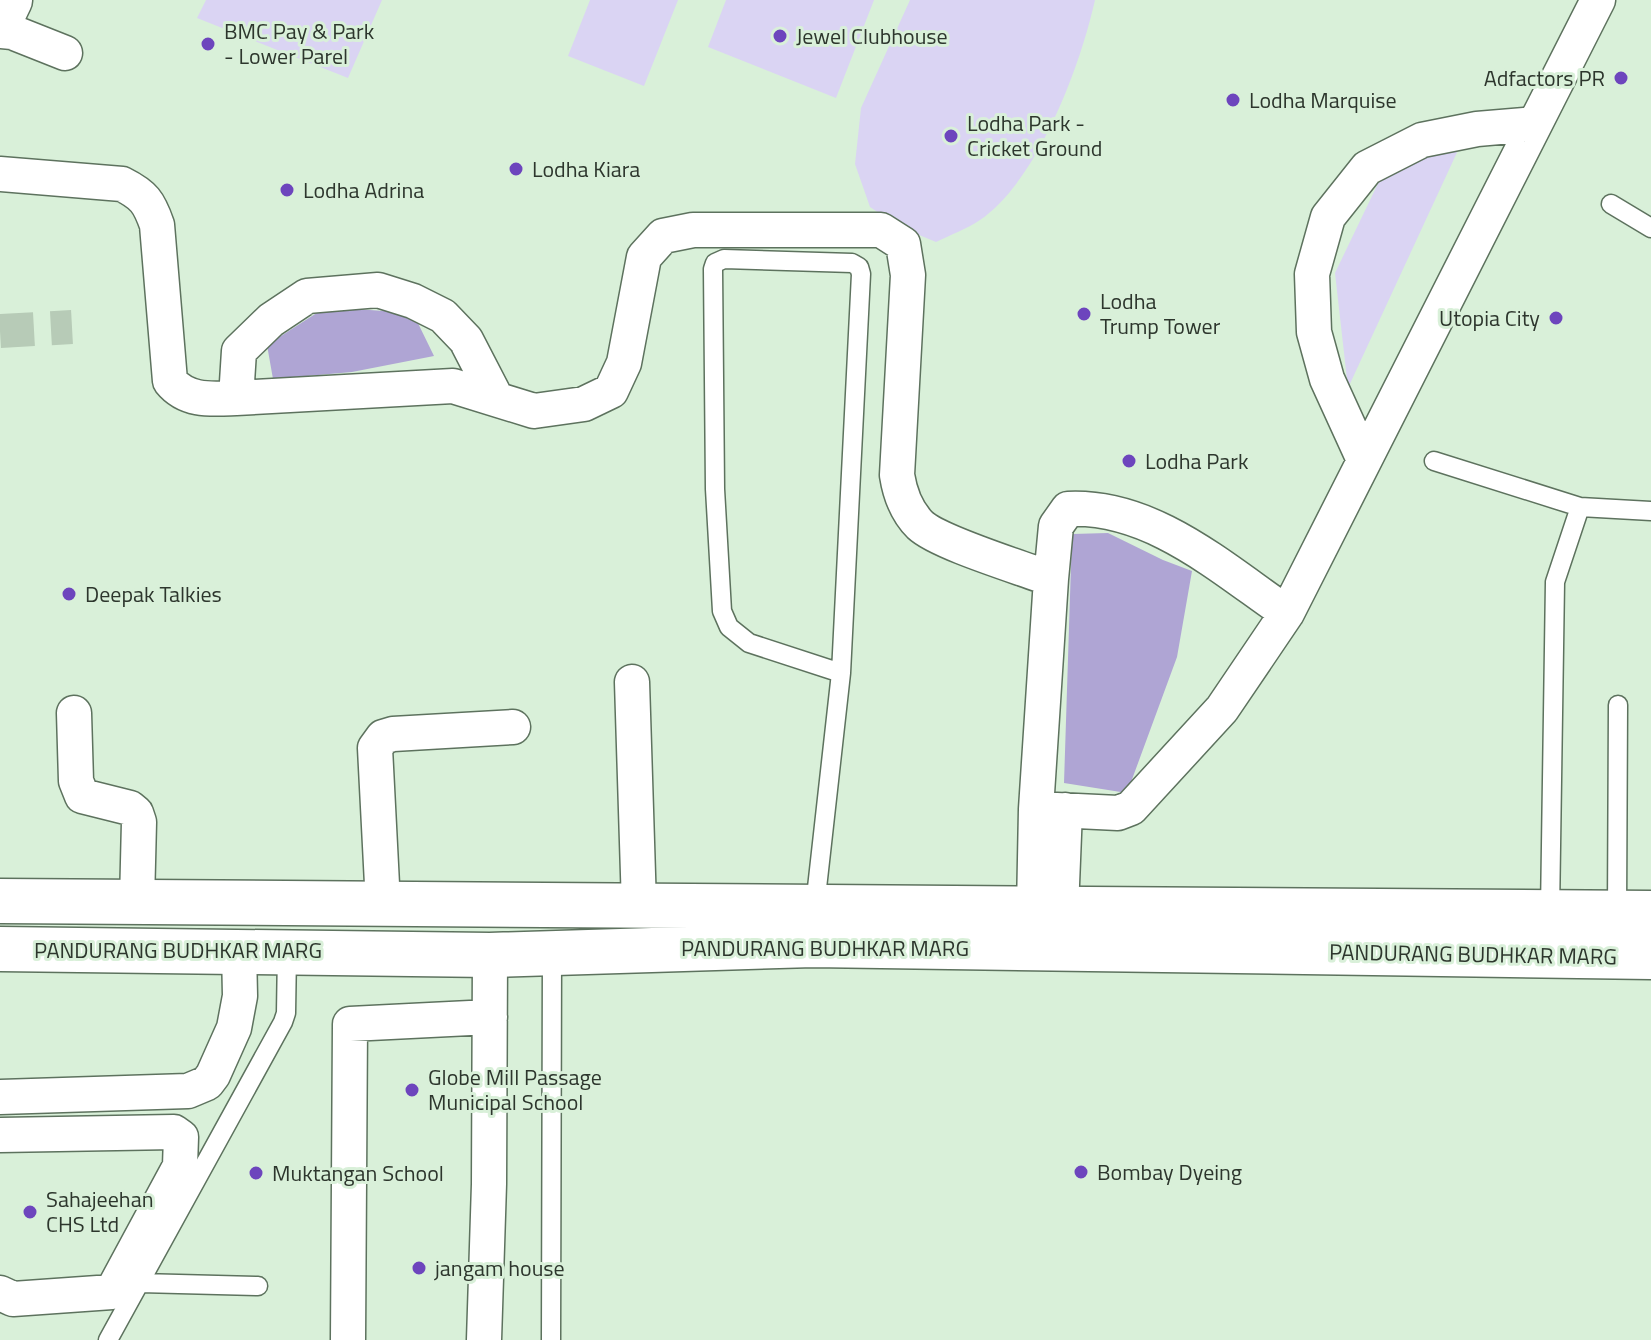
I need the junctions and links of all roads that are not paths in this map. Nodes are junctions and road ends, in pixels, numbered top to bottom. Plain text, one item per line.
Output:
1 (10, 0) edge
2 (1598, 0) edge
3 (0, 21) edge
4 (0, 31) edge
5 (65, 53) dead end
6 (1535, 124) junction
7 (0, 174) edge
8 (1611, 204) dead end
9 (1651, 228) edge
10 (489, 385) junction
11 (236, 391) junction
12 (1364, 460) junction
13 (1434, 461) dead end
14 (1580, 507) junction
15 (1651, 511) edge
16 (1051, 579) junction
17 (1287, 613) junction
18 (841, 673) junction
19 (632, 682) dead end
20 (1618, 705) dead end
21 (74, 713) dead end
22 (513, 727) dead end
23 (1051, 810) junction
24 (0, 901) edge
25 (137, 902) junction
26 (383, 904) junction
27 (639, 906) junction
28 (1048, 909) junction
29 (1550, 912) junction
30 (1634, 913) edge
31 (814, 926) junction
32 (1369, 932) junction
33 (0, 949) edge
34 (239, 950) junction
35 (287, 951) junction
36 (552, 953) junction
37 (490, 955) junction
38 (1651, 957) edge
39 (490, 1017) junction
40 (0, 1097) edge
41 (0, 1135) edge
42 (140, 1283) junction
43 (258, 1286) dead end
44 (0, 1293) edge
45 (108, 1340) edge
46 (348, 1340) edge
47 (484, 1340) edge
48 (551, 1340) edge

1 - 3 main road
2 - 6 street
4 - 5 street
6 - 12 street
6 - 12 street
7 - 11 street
8 - 9 lane
10 - 11 street
10 - 11 street
10 - 16 street
12 - 17 street
13 - 14 lane
14 - 15 lane
14 - 29 lane
16 - 17 street
16 - 23 street
17 - 23 street
18 - 18 lane
18 - 31 lane
19 - 27 street
20 - 30 lane
21 - 25 street
22 - 26 street
23 - 28 street
24 - 25 main road, PANDURANG BUDHKAR MARG
25 - 26 main road, PANDURANG BUDHKAR MARG
26 - 27 main road, PANDURANG BUDHKAR MARG
27 - 31 main road, PANDURANG BUDHKAR MARG
28 - 31 main road, PANDURANG BUDHKAR MARG
28 - 32 main road, PANDURANG BUDHKAR MARG
29 - 30 main road, PANDURANG BUDHKAR MARG
29 - 32 main road, PANDURANG BUDHKAR MARG
31 - 32 main road, PANDURANG BUDHKAR MARG
31 - 36 main road, PANDURANG BUDHKAR MARG
32 - 38 main road, PANDURANG BUDHKAR MARG
33 - 34 main road, PANDURANG BUDHKAR MARG
34 - 35 main road, PANDURANG BUDHKAR MARG
34 - 40 street
35 - 37 main road, PANDURANG BUDHKAR MARG
35 - 42 lane
36 - 37 main road, PANDURANG BUDHKAR MARG
36 - 48 lane
37 - 39 street
39 - 46 street
39 - 47 street
41 - 44 street
42 - 43 lane
42 - 45 lane

